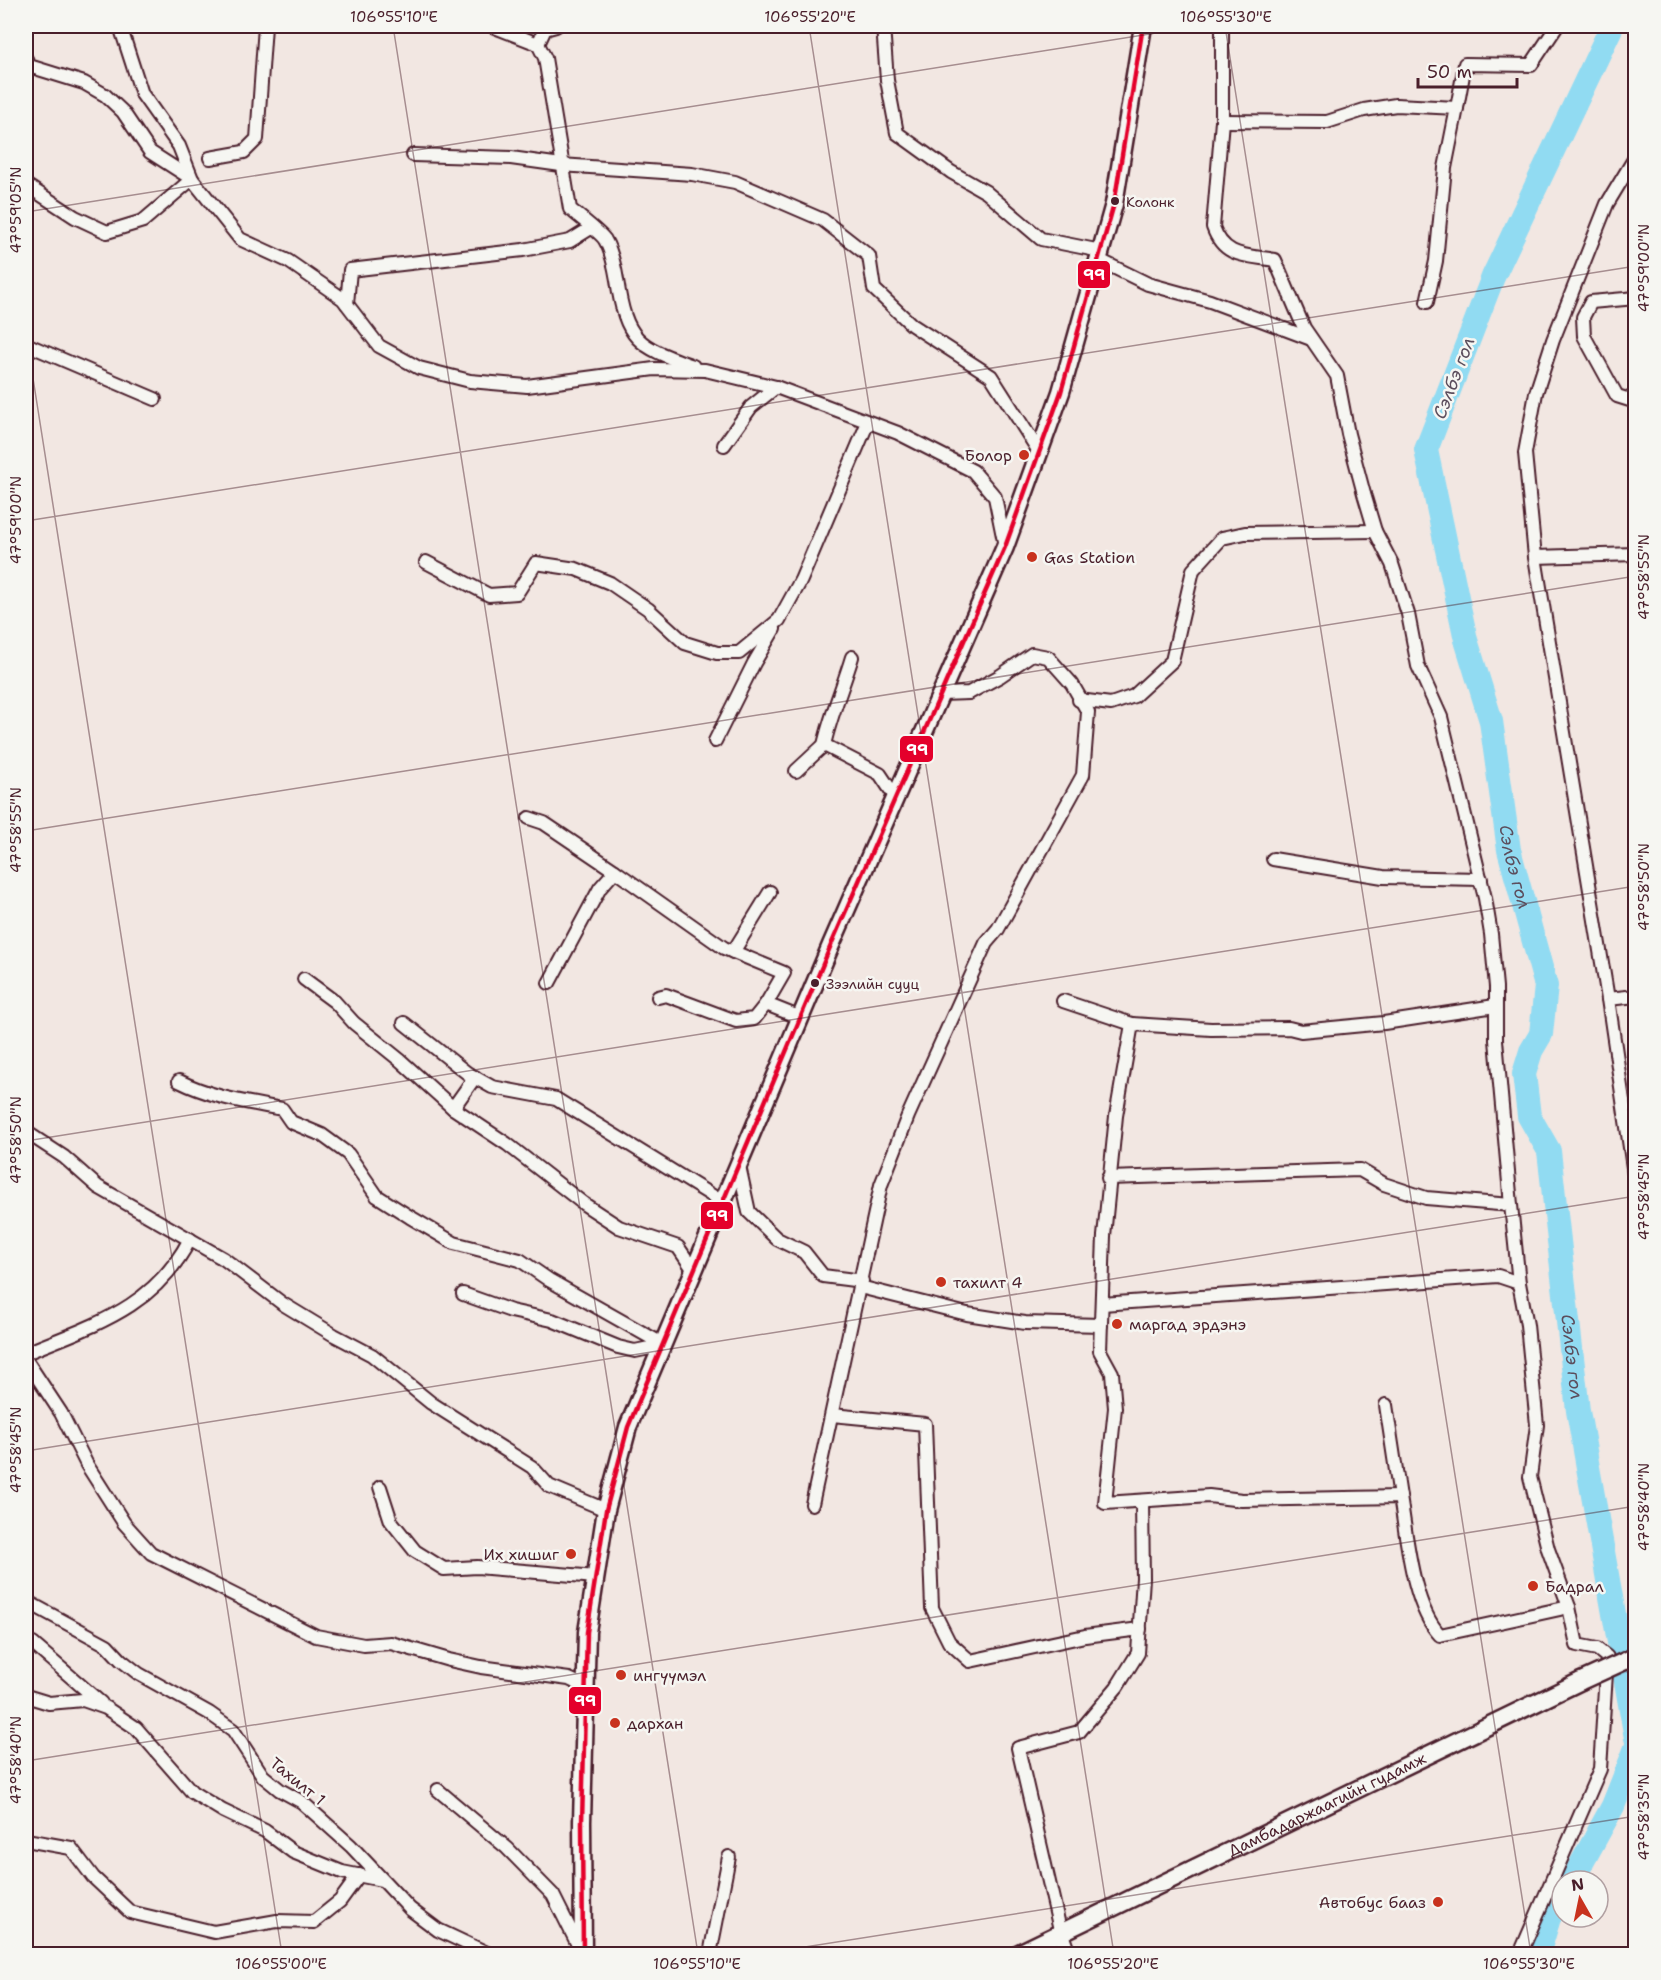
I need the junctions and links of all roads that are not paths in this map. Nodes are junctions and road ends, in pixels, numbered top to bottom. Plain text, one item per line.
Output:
1 (120, 26) edge
2 (265, 26) edge
3 (492, 26) edge
4 (556, 26) edge
5 (883, 26) edge
6 (1143, 26) edge
7 (1222, 26) edge
8 (1557, 26) edge
9 (538, 44) junction
10 (27, 64) edge
11 (1457, 108) junction
12 (1222, 121) junction
13 (413, 155) dead end
14 (1635, 156) edge
15 (210, 158) dead end
16 (561, 165) junction
17 (192, 179) junction
18 (26, 185) edge
19 (591, 228) junction
20 (1100, 256) junction
21 (1635, 298) edge
22 (1427, 302) dead end
23 (347, 304) junction
24 (1311, 339) junction
25 (26, 344) edge
26 (705, 370) junction
27 (776, 387) junction
28 (155, 399) dead end
29 (1635, 402) edge
30 (868, 422) junction
31 (724, 445) dead end
32 (1040, 453) junction
33 (1376, 531) junction
34 (1005, 547) junction
35 (1635, 554) edge
36 (1535, 557) junction
37 (426, 562) dead end
38 (779, 620) junction
39 (852, 657) dead end
40 (941, 694) junction
41 (1079, 700) junction
42 (715, 741) dead end
43 (824, 745) junction
44 (796, 771) dead end
45 (896, 798) junction
46 (529, 818) dead end
47 (1273, 858) dead end
48 (615, 871) junction
49 (1481, 879) junction
50 (770, 892) dead end
51 (733, 952) junction
52 (304, 979) dead end
53 (549, 983) dead end
54 (1635, 996) edge
55 (658, 997) dead end
56 (1608, 999) junction
57 (1063, 1001) dead end
58 (766, 1004) junction
59 (1495, 1006) junction
60 (801, 1018) junction
61 (404, 1023) dead end
62 (1132, 1024) junction
63 (474, 1077) junction
64 (179, 1081) dead end
65 (453, 1108) junction
66 (26, 1132) edge
67 (1632, 1143) edge
68 (739, 1166) junction
69 (1108, 1178) junction
70 (1635, 1188) edge
71 (724, 1203) junction
72 (1511, 1205) junction
73 (190, 1239) junction
74 (695, 1272) junction
75 (1519, 1283) junction
76 (861, 1284) junction
77 (463, 1294) dead end
78 (1102, 1304) junction
79 (1101, 1325) junction
80 (664, 1344) junction
81 (26, 1353) edge
82 (26, 1360) edge
83 (1386, 1405) dead end
84 (832, 1416) junction
85 (380, 1487) dead end
86 (1400, 1497) junction
87 (1142, 1501) junction
88 (812, 1504) dead end
89 (606, 1510) junction
90 (596, 1577) junction
91 (26, 1601) edge
92 (1569, 1607) junction
93 (1140, 1629) junction
94 (33, 1644) dead end
95 (1635, 1656) edge
96 (586, 1687) junction
97 (26, 1696) edge
98 (106, 1708) junction
99 (438, 1790) dead end
100 (26, 1840) edge
101 (729, 1857) dead end
102 (359, 1875) junction
103 (382, 1880) junction
104 (1060, 1934) junction
105 (489, 1954) edge
106 (583, 1954) edge
107 (710, 1954) edge
108 (1017, 1954) edge
109 (1068, 1954) edge
110 (1520, 1954) edge

1 - 17 street
2 - 15 street
3 - 9 street
4 - 9 street
5 - 20 street
6 - 20 main road
7 - 12 street
8 - 11 street
9 - 16 street
10 - 17 street
11 - 12 street
11 - 22 street
12 - 24 street
13 - 16 street
14 - 36 street
16 - 19 street
16 - 32 street
17 - 18 street
17 - 23 street
19 - 23 street
19 - 26 street
20 - 24 street
20 - 32 main road
21 - 29 street
23 - 26 street
24 - 33 street
25 - 28 street
26 - 27 street
27 - 30 street
27 - 31 street
30 - 34 street
30 - 38 street
32 - 34 main road
33 - 41 street
33 - 49 street
34 - 40 main road
35 - 36 street
36 - 56 street
37 - 38 street
38 - 42 street
39 - 43 street
40 - 41 street
40 - 45 main road
41 - 76 street
43 - 44 street
43 - 45 street
45 - 60 main road
46 - 48 street
47 - 49 street
48 - 51 street
48 - 53 street
49 - 59 street
50 - 51 street
51 - 58 street
52 - 65 street
54 - 56 street
55 - 58 street
56 - 67 street
57 - 62 street
58 - 60 street
59 - 62 street
59 - 72 street
60 - 68 main road
61 - 63 street
62 - 69 street
63 - 65 street
63 - 71 street
64 - 80 street
65 - 74 street
66 - 73 street
67 - 70 street
68 - 71 main road
68 - 76 street
69 - 72 street
69 - 78 street
71 - 74 main road
72 - 75 street
73 - 81 street
73 - 89 street
74 - 80 main road
75 - 78 street
75 - 92 street
76 - 79 street
76 - 84 street
77 - 80 street
78 - 79 street
79 - 87 street
80 - 89 main road
82 - 96 street
83 - 86 street
84 - 88 street
84 - 93 street
85 - 90 street
86 - 87 street
86 - 92 street
87 - 93 street
89 - 90 main road
90 - 96 main road
91 - 103 street, Тахилт 1
92 - 110 street
93 - 104 street
94 - 98 street
95 - 104 main road, Дамбадаржаагийн гудамж, bridge
96 - 106 main road
97 - 98 street
98 - 102 street
99 - 106 street
100 - 102 street
101 - 107 street
102 - 103 street
103 - 105 street, Тахилт 1
104 - 108 main road, Дамбадаржаагийн гудамж
104 - 109 street

